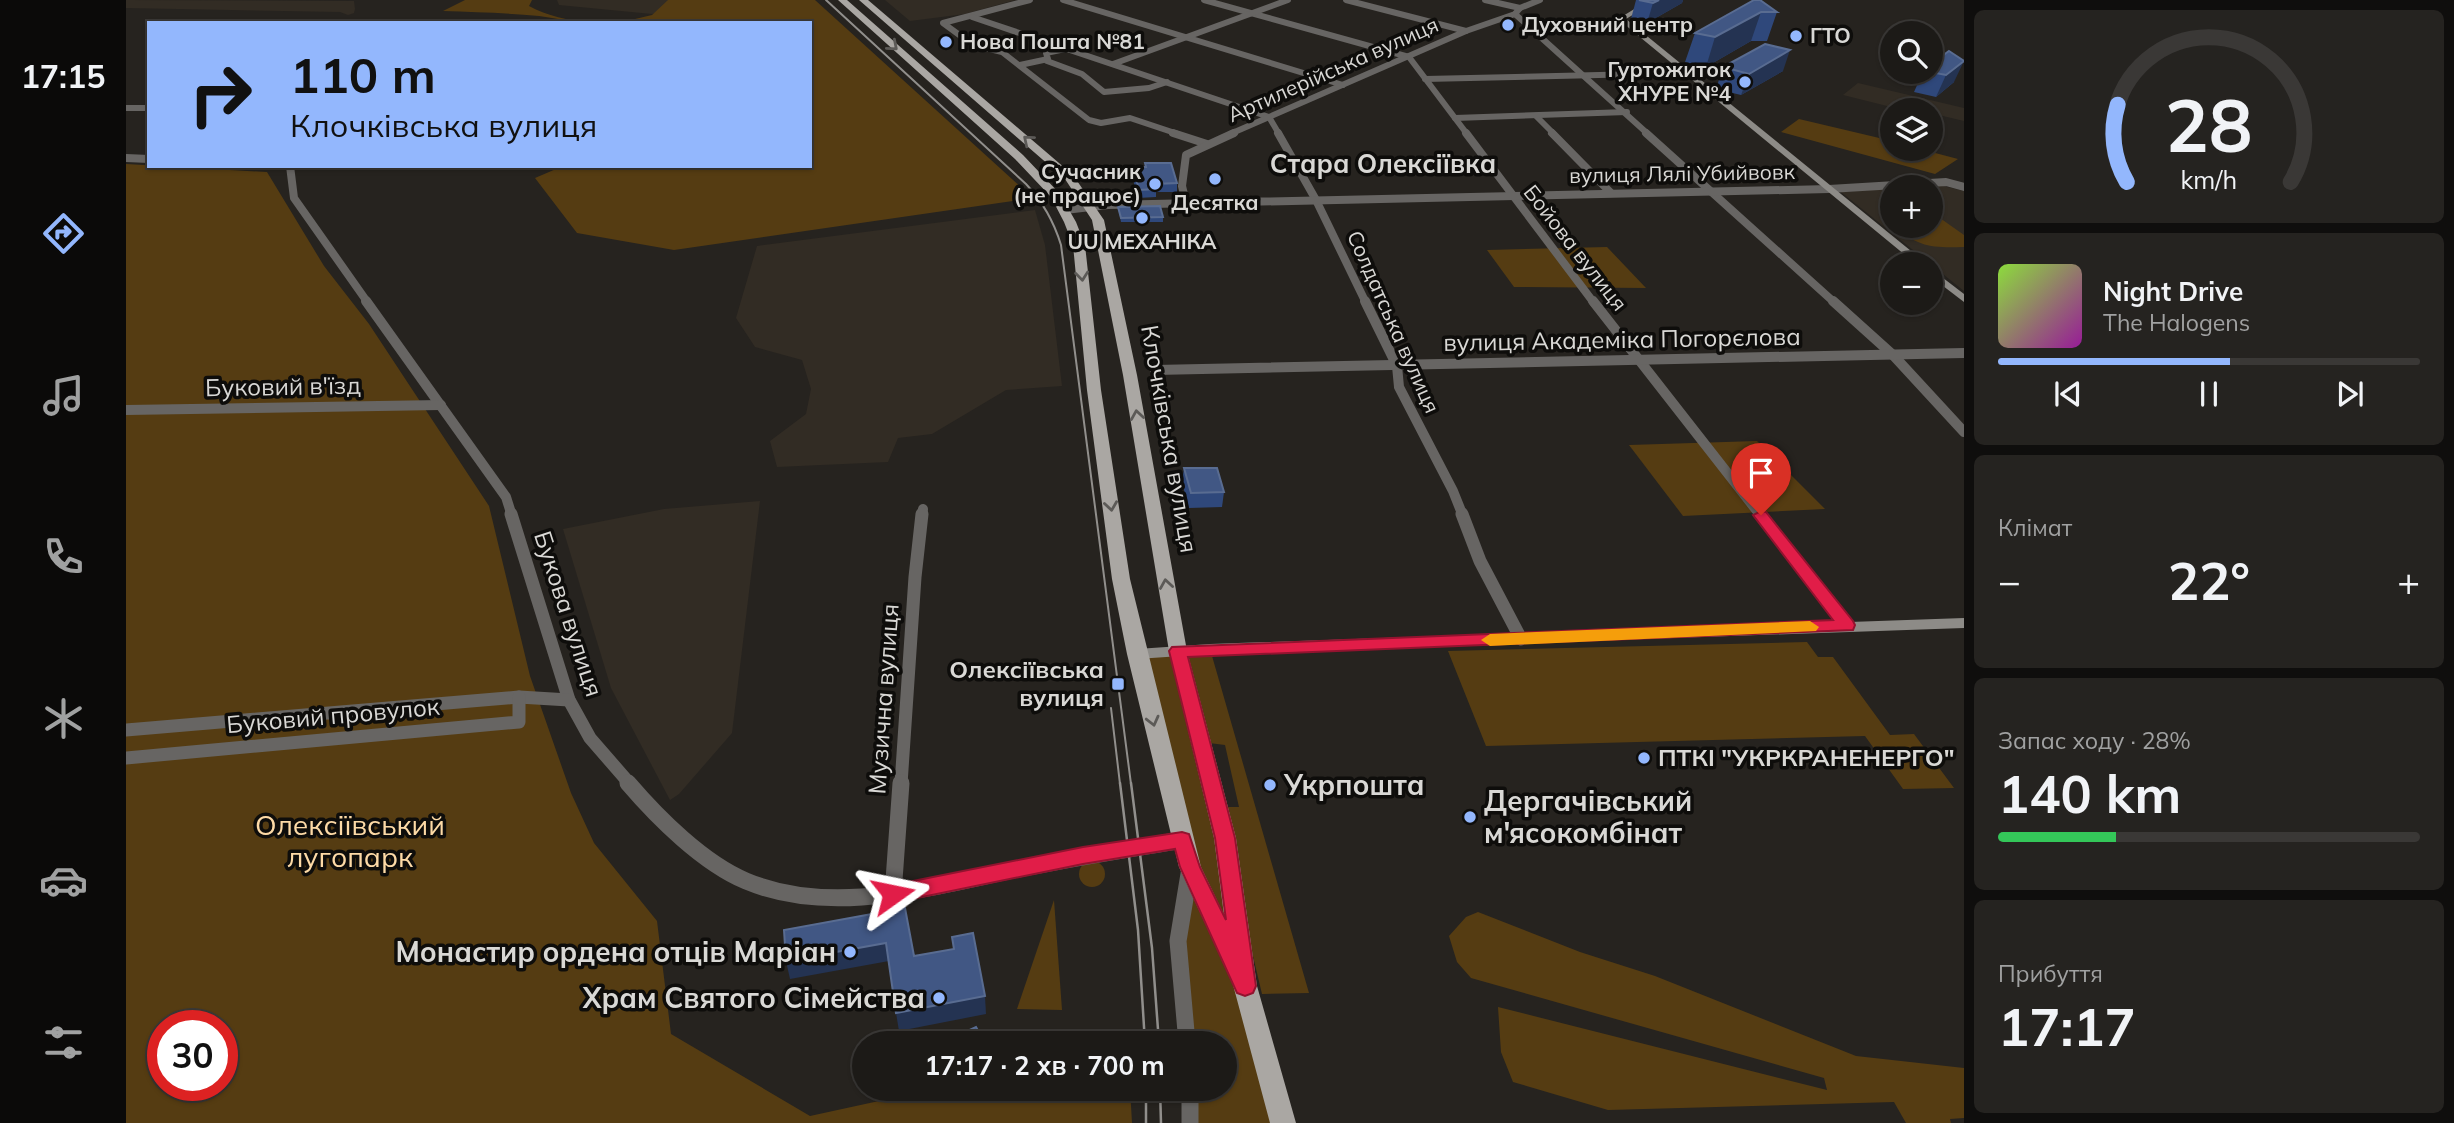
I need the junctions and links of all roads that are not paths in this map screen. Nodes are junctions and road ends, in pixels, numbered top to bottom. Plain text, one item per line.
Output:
1 (842, 0) edge
2 (863, 0) edge
3 (1030, 0) edge
4 (1063, 0) edge
5 (1204, 0) edge
6 (1288, 0) edge
7 (1346, 0) edge
8 (1485, 0) edge
9 (1540, 0) edge
10 (1654, 0) edge
11 (1517, 11) junction
12 (1253, 12) junction
13 (972, 16) junction
14 (1466, 31) junction
15 (1184, 38) junction
16 (1068, 49) junction
17 (1409, 57) junction
18 (1047, 61) junction
19 (1114, 64) junction
20 (1020, 65) junction
21 (1685, 73) junction
22 (1586, 75) junction
23 (1425, 79) junction
24 (1167, 82) junction
25 (1343, 85) junction
26 (126, 108) edge
27 (147, 108) edge
28 (1627, 112) junction
29 (1536, 116) junction
30 (1269, 117) junction
31 (1455, 118) junction
32 (1207, 145) junction
33 (126, 158) edge
34 (147, 159) edge
35 (290, 168) edge
36 (1964, 187) edge
37 (1829, 189) junction
38 (1710, 191) junction
39 (1611, 193) junction
40 (1512, 196) junction
41 (1316, 200) junction
42 (1186, 203) junction
43 (1091, 207) junction
44 (1065, 210) junction
45 (1907, 252) edge
46 (1943, 282) edge
47 (1964, 299) edge
48 (1964, 354) edge
49 (1893, 355) junction
50 (1641, 362) junction
51 (1397, 366) junction
52 (1155, 370) dead end
53 (441, 405) junction
54 (126, 410) edge
55 (1964, 432) edge
56 (923, 509) dead end
57 (1964, 623) edge
58 (1847, 625) junction
59 (1521, 639) junction
60 (1178, 651) junction
61 (1137, 654) junction
62 (519, 697) junction
63 (569, 700) junction
64 (126, 730) edge
65 (126, 758) edge
66 (1182, 840) junction
67 (1190, 867) junction
68 (893, 894) junction
69 (1245, 986) junction
70 (1186, 1031) edge
71 (1190, 1101) edge
72 (1190, 1123) edge
73 (1283, 1123) edge

1 -> 44 main road, Клочківська вулиця
43 -> 2 main road, Клочківська вулиця
3 - 13 street
4 - 15 street
5 - 12 street
6 - 12 street
7 - 14 street
8 - 11 street
9 - 11 street, Артилерійська вулиця
10 - 21 street
11 - 14 street, Артилерійська вулиця
11 - 22 street
12 - 15 street
12 - 17 street
13 - 16 street
13 - 20 street
14 - 17 street, Артилерійська вулиця
15 - 19 street
15 - 25 street
16 - 18 street
16 - 19 street
17 - 23 street, Бойова вулиця
17 - 25 street, Артилерійська вулиця
18 - 20 street
18 - 24 street
19 - 24 street
20 - 32 street
21 - 22 street
21 - 37 street
22 - 23 street
22 - 28 street
23 - 31 street, Бойова вулиця
24 - 30 street
25 - 30 street, Артилерійська вулиця
26 - 27 street
28 - 29 street
28 - 38 street
29 - 31 street
29 - 39 street
30 - 32 street, Артилерійська вулиця
30 - 41 street, Солдатська вулиця
31 - 40 street, Бойова вулиця
32 - 42 street, Артилерійська вулиця
33 - 34 street
35 - 53 street, Букова вулиця
36 - 37 street, вулиця Лялі Убийвовк
37 - 38 street, вулиця Лялі Убийвовк
37 - 45 street
38 - 39 street, вулиця Лялі Убийвовк
38 - 49 street
39 - 40 street, вулиця Лялі Убийвовк
40 - 41 street, вулиця Лялі Убийвовк
40 - 50 street, Бойова вулиця
41 - 42 street, вулиця Лялі Убийвовк
41 - 51 street, Солдатська вулиця
42 - 43 street, вулиця Лялі Убийвовк
43 - 44 street, вулиця Лялі Убийвовк
60 -> 43 main road, Клочківська вулиця
44 -> 61 main road, Клочківська вулиця
46 - 47 street
48 - 49 street, вулиця Академіка Погорєлова
49 - 50 street, вулиця Академіка Погорєлова
49 - 55 street
50 - 51 street, вулиця Академіка Погорєлова
50 - 58 street, Бойова вулиця
51 - 52 street, вулиця Академіка Погорєлова
51 - 59 street, Солдатська вулиця
53 - 54 street, Буковий в'їзд
53 - 63 street, Букова вулиця
56 - 68 street, Музична вулиця
57 - 58 street
58 - 59 street
59 - 60 street
60 - 61 street
60 - 69 main road, Клочківська вулиця
61 -> 66 main road, Клочківська вулиця
62 - 63 street, Буковий провулок
62 - 64 street, Буковий провулок
62 - 65 street, Буковий провулок
63 - 68 street, Букова вулиця
66 - 67 main road, Клочківська вулиця
66 - 68 street, Букова вулиця
67 - 69 main road, Клочківська вулиця
67 - 70 street, Клочківська вулиця
69 - 73 main road, Клочківська вулиця
71 - 72 street

